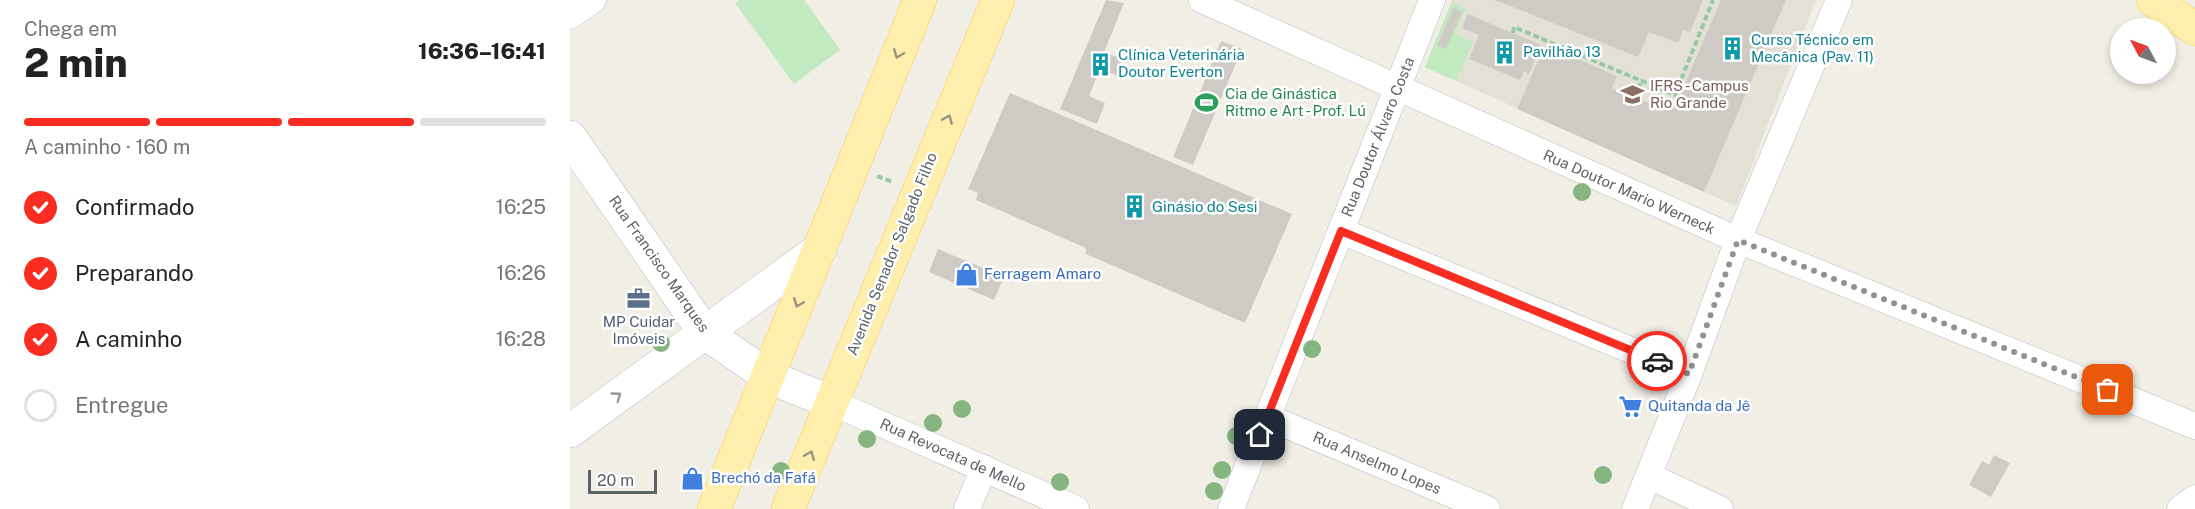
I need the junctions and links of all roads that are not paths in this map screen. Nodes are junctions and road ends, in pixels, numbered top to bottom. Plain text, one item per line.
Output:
1 (593, 0) edge
2 (920, 0) edge
3 (998, 0) edge
4 (1432, 0) edge
5 (1839, 0) edge
6 (2153, 0) edge
7 (1217, 3) edge
8 (570, 16) edge
9 (2195, 29) edge
10 (1397, 88) junction
11 (570, 137) edge
12 (1341, 231) junction
13 (1738, 240) junction
14 (820, 249) junction
15 (704, 332) junction
16 (1689, 374) junction
17 (769, 377) junction
18 (831, 402) junction
19 (1267, 417) junction
20 (2195, 426) edge
21 (570, 431) edge
22 (984, 468) junction
23 (1649, 476) junction
24 (2195, 498) edge
25 (714, 509) edge
26 (788, 509) edge
27 (967, 509) edge
28 (1076, 509) edge
29 (1231, 509) edge
30 (1486, 509) edge
31 (1635, 509) edge
32 (1720, 509) edge
33 (2180, 509) edge

1 - 8 street
2 -> 14 main road
18 -> 3 main road, Avenida Senador Salgado Filho
4 - 10 street, Rua Doutor Álvaro Costa
5 - 13 street
6 - 9 main road
7 - 10 street, Rua Doutor Mario Werneck
10 - 12 street, Rua Doutor Álvaro Costa
10 - 13 street, Rua Doutor Mario Werneck
11 - 15 street, Rua Francisco Marques
12 - 16 street
12 - 19 street, Rua Doutor Álvaro Costa
13 - 16 street
13 - 20 street, Rua Doutor Mario Werneck
14 - 15 street
14 -> 17 main road
15 - 17 street, Rua Francisco Marques
21 -> 15 street
16 - 23 street
17 - 18 street, Rua Francisco Marques
17 - 25 main road
18 - 22 street, Rua Revocata de Mello
26 -> 18 main road, Avenida Senador Salgado Filho
19 - 29 street, Rua Doutor Álvaro Costa
19 - 30 street, Rua Anselmo Lopes
22 - 27 street
22 - 28 street, Rua Revocata de Mello
23 - 31 street
23 - 32 street
24 - 33 street

